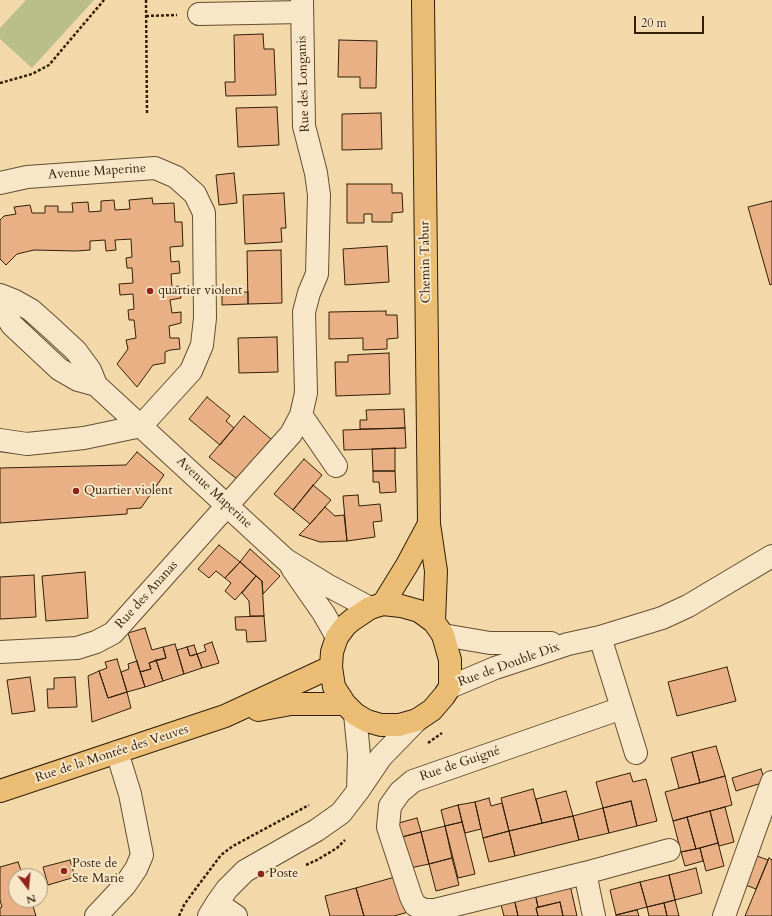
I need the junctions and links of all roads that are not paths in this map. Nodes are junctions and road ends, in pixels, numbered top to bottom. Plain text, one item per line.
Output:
1 (423, 0) edge
2 (302, 6) edge
3 (199, 14) road end
4 (0, 183) edge
5 (0, 295) edge
6 (0, 303) edge
7 (96, 384) junction
8 (301, 415) junction
9 (141, 426) junction
10 (0, 440) edge
11 (336, 466) dead end
12 (227, 506) junction
13 (429, 524) junction
14 (772, 556) edge
15 (286, 560) junction
16 (377, 606) junction
17 (438, 628) junction
18 (337, 637) junction
19 (600, 637) junction
20 (568, 644) junction
21 (0, 652) edge
22 (331, 667) junction
23 (450, 687) junction
24 (622, 708) junction
25 (350, 709) junction
26 (225, 716) junction
27 (417, 720) junction
28 (118, 752) junction
29 (636, 753) dead end
30 (772, 782) edge
31 (0, 791) edge
32 (358, 791) junction
33 (670, 850) dead end
34 (585, 873) junction
35 (213, 909) edge
36 (96, 916) edge
37 (236, 916) edge
38 (594, 916) edge
39 (724, 916) edge

1 - 13 main road, Chemin Tabur
2 - 3 street, Rue des Longanis
2 - 8 street, Rue des Longanis
4 - 9 street, Avenue Maperine
5 - 7 street, Avenue Maperine
6 - 7 street, Avenue Maperine
7 - 9 street, Avenue Maperine
8 - 11 street
8 - 12 street, Rue des Longanis
9 - 10 street
9 - 12 street, Avenue Maperine
12 - 15 street, Avenue Maperine
12 - 21 street, Rue des Ananas
13 - 16 main road, Chemin Tabur
13 - 17 main road, Chemin Tabur
14 - 19 street, Rue de Double Dix
15 - 16 street, Avenue Maperine
15 - 18 street, Avenue Maperine
16 - 17 main road
16 - 18 main road
17 - 20 street, Rue de Double Dix
17 - 23 main road
18 - 22 main road
19 - 20 street, Rue de Double Dix
19 - 24 street
20 - 23 street, Rue de Double Dix
22 - 25 main road
22 - 26 main road
23 - 27 main road
24 - 29 street
24 - 34 street, Rue de Guigné
25 - 26 main road
25 - 27 main road
25 - 32 street
26 - 28 main road, Rue de la Montée des Veuves
27 - 32 street
28 - 31 main road, Rue de la Montée des Veuves
28 - 36 street
30 - 39 street
32 - 35 street
33 - 34 street, Rue de Guigné
34 - 38 street
35 - 37 street

